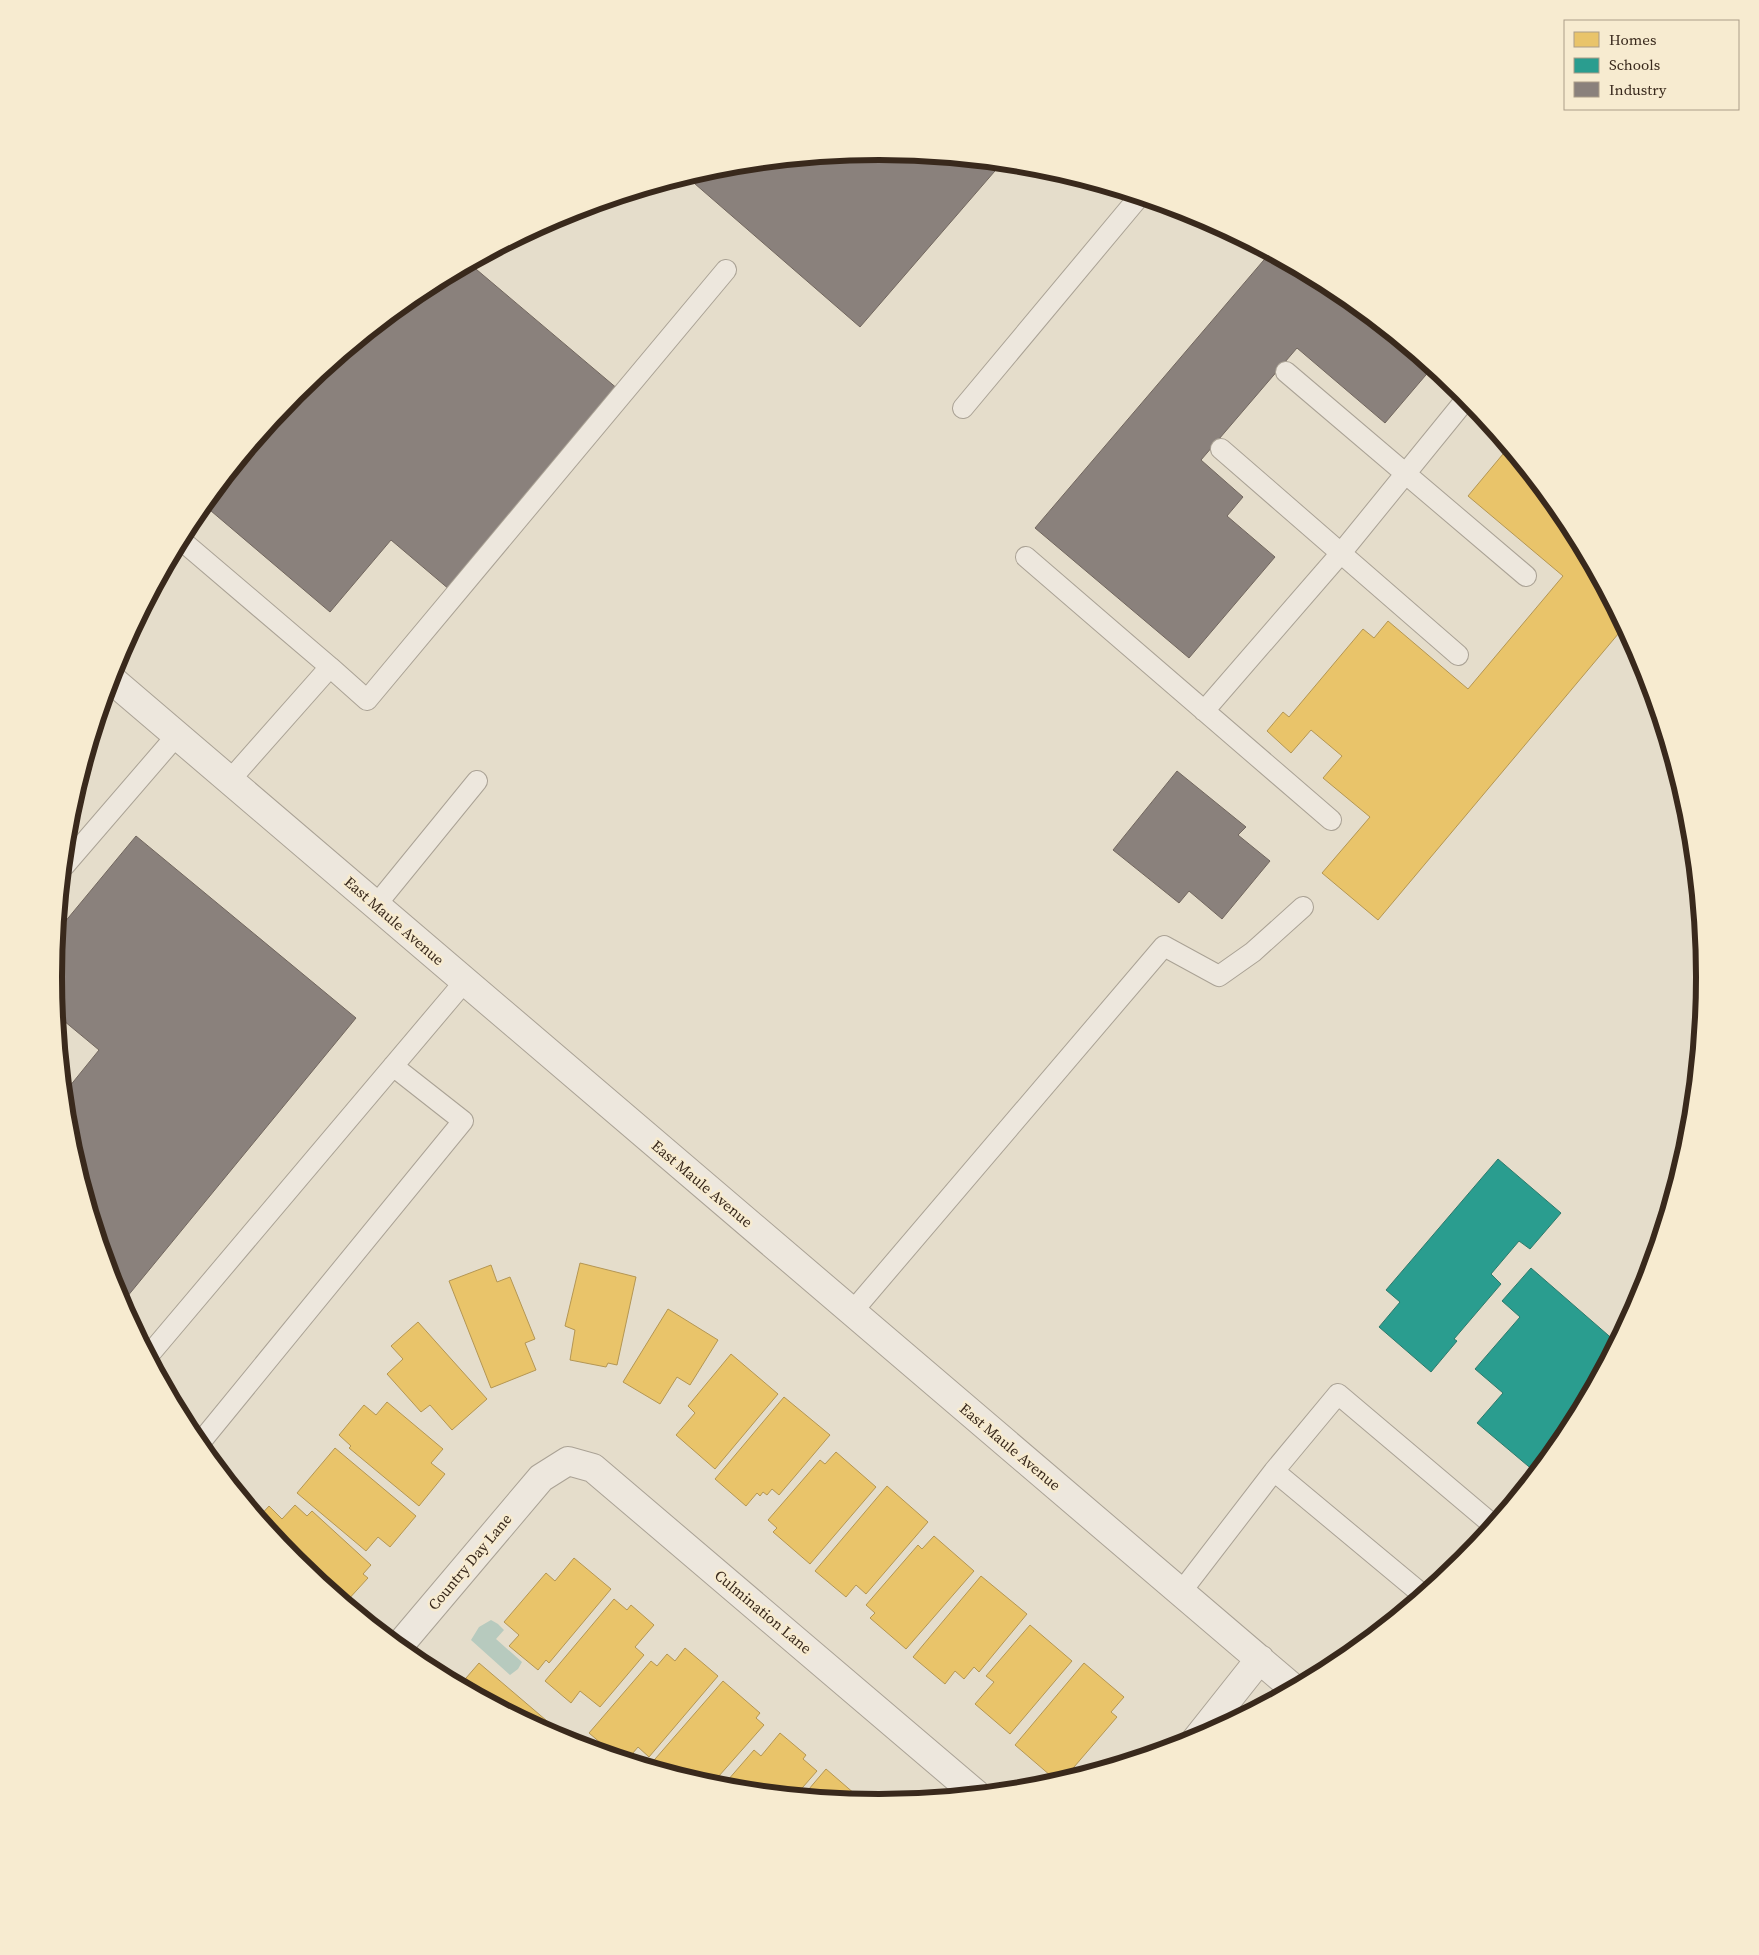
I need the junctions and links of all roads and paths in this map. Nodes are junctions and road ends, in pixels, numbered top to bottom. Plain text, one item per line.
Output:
1 (1135, 202) edge
2 (726, 270) dead end
3 (1286, 372) dead end
4 (1462, 405) edge
5 (963, 408) dead end
6 (1221, 449) dead end
7 (1406, 474) junction
8 (187, 545) edge
9 (1341, 553) junction
10 (1026, 557) dead end
11 (1526, 576) dead end
12 (1458, 655) dead end
13 (330, 667) junction
14 (118, 685) edge
15 (1204, 711) junction
16 (177, 735) junction
17 (230, 780) junction
18 (477, 781) dead end
19 (1331, 820) dead end
20 (71, 857) edge
21 (376, 905) junction
22 (1303, 907) dead end
23 (465, 981) junction
24 (393, 1066) junction
25 (852, 1312) junction
26 (153, 1350) edge
27 (204, 1437) edge
28 (1274, 1471) junction
29 (541, 1478) joint
30 (1489, 1521) edge
31 (1419, 1591) edge
32 (1181, 1592) junction
33 (403, 1641) edge
34 (1260, 1659) junction
35 (1289, 1684) edge
36 (1207, 1725) edge
37 (971, 1789) edge

1 - 5 lane
2 - 13 lane
3 - 7 lane
4 - 7 lane
6 - 9 lane
7 - 9 lane
7 - 11 lane
8 - 13 lane
9 - 12 lane
9 - 15 lane
10 - 15 lane
13 - 17 lane
14 - 16 street, East Maule Avenue
15 - 19 lane
16 - 17 street, East Maule Avenue
16 - 20 lane
17 - 21 street, East Maule Avenue
18 - 21 lane
21 - 23 street, East Maule Avenue
22 - 25 lane
23 - 24 lane
23 - 25 street, East Maule Avenue
24 - 26 lane
24 - 27 lane
25 - 32 street, East Maule Avenue
28 - 30 lane
28 - 31 lane
28 - 32 lane
29 - 33 street, Country Day Lane
29 - 37 street, Culmination Lane
32 - 34 street, East Maule Avenue
34 - 35 street, East Maule Avenue
34 - 36 street

